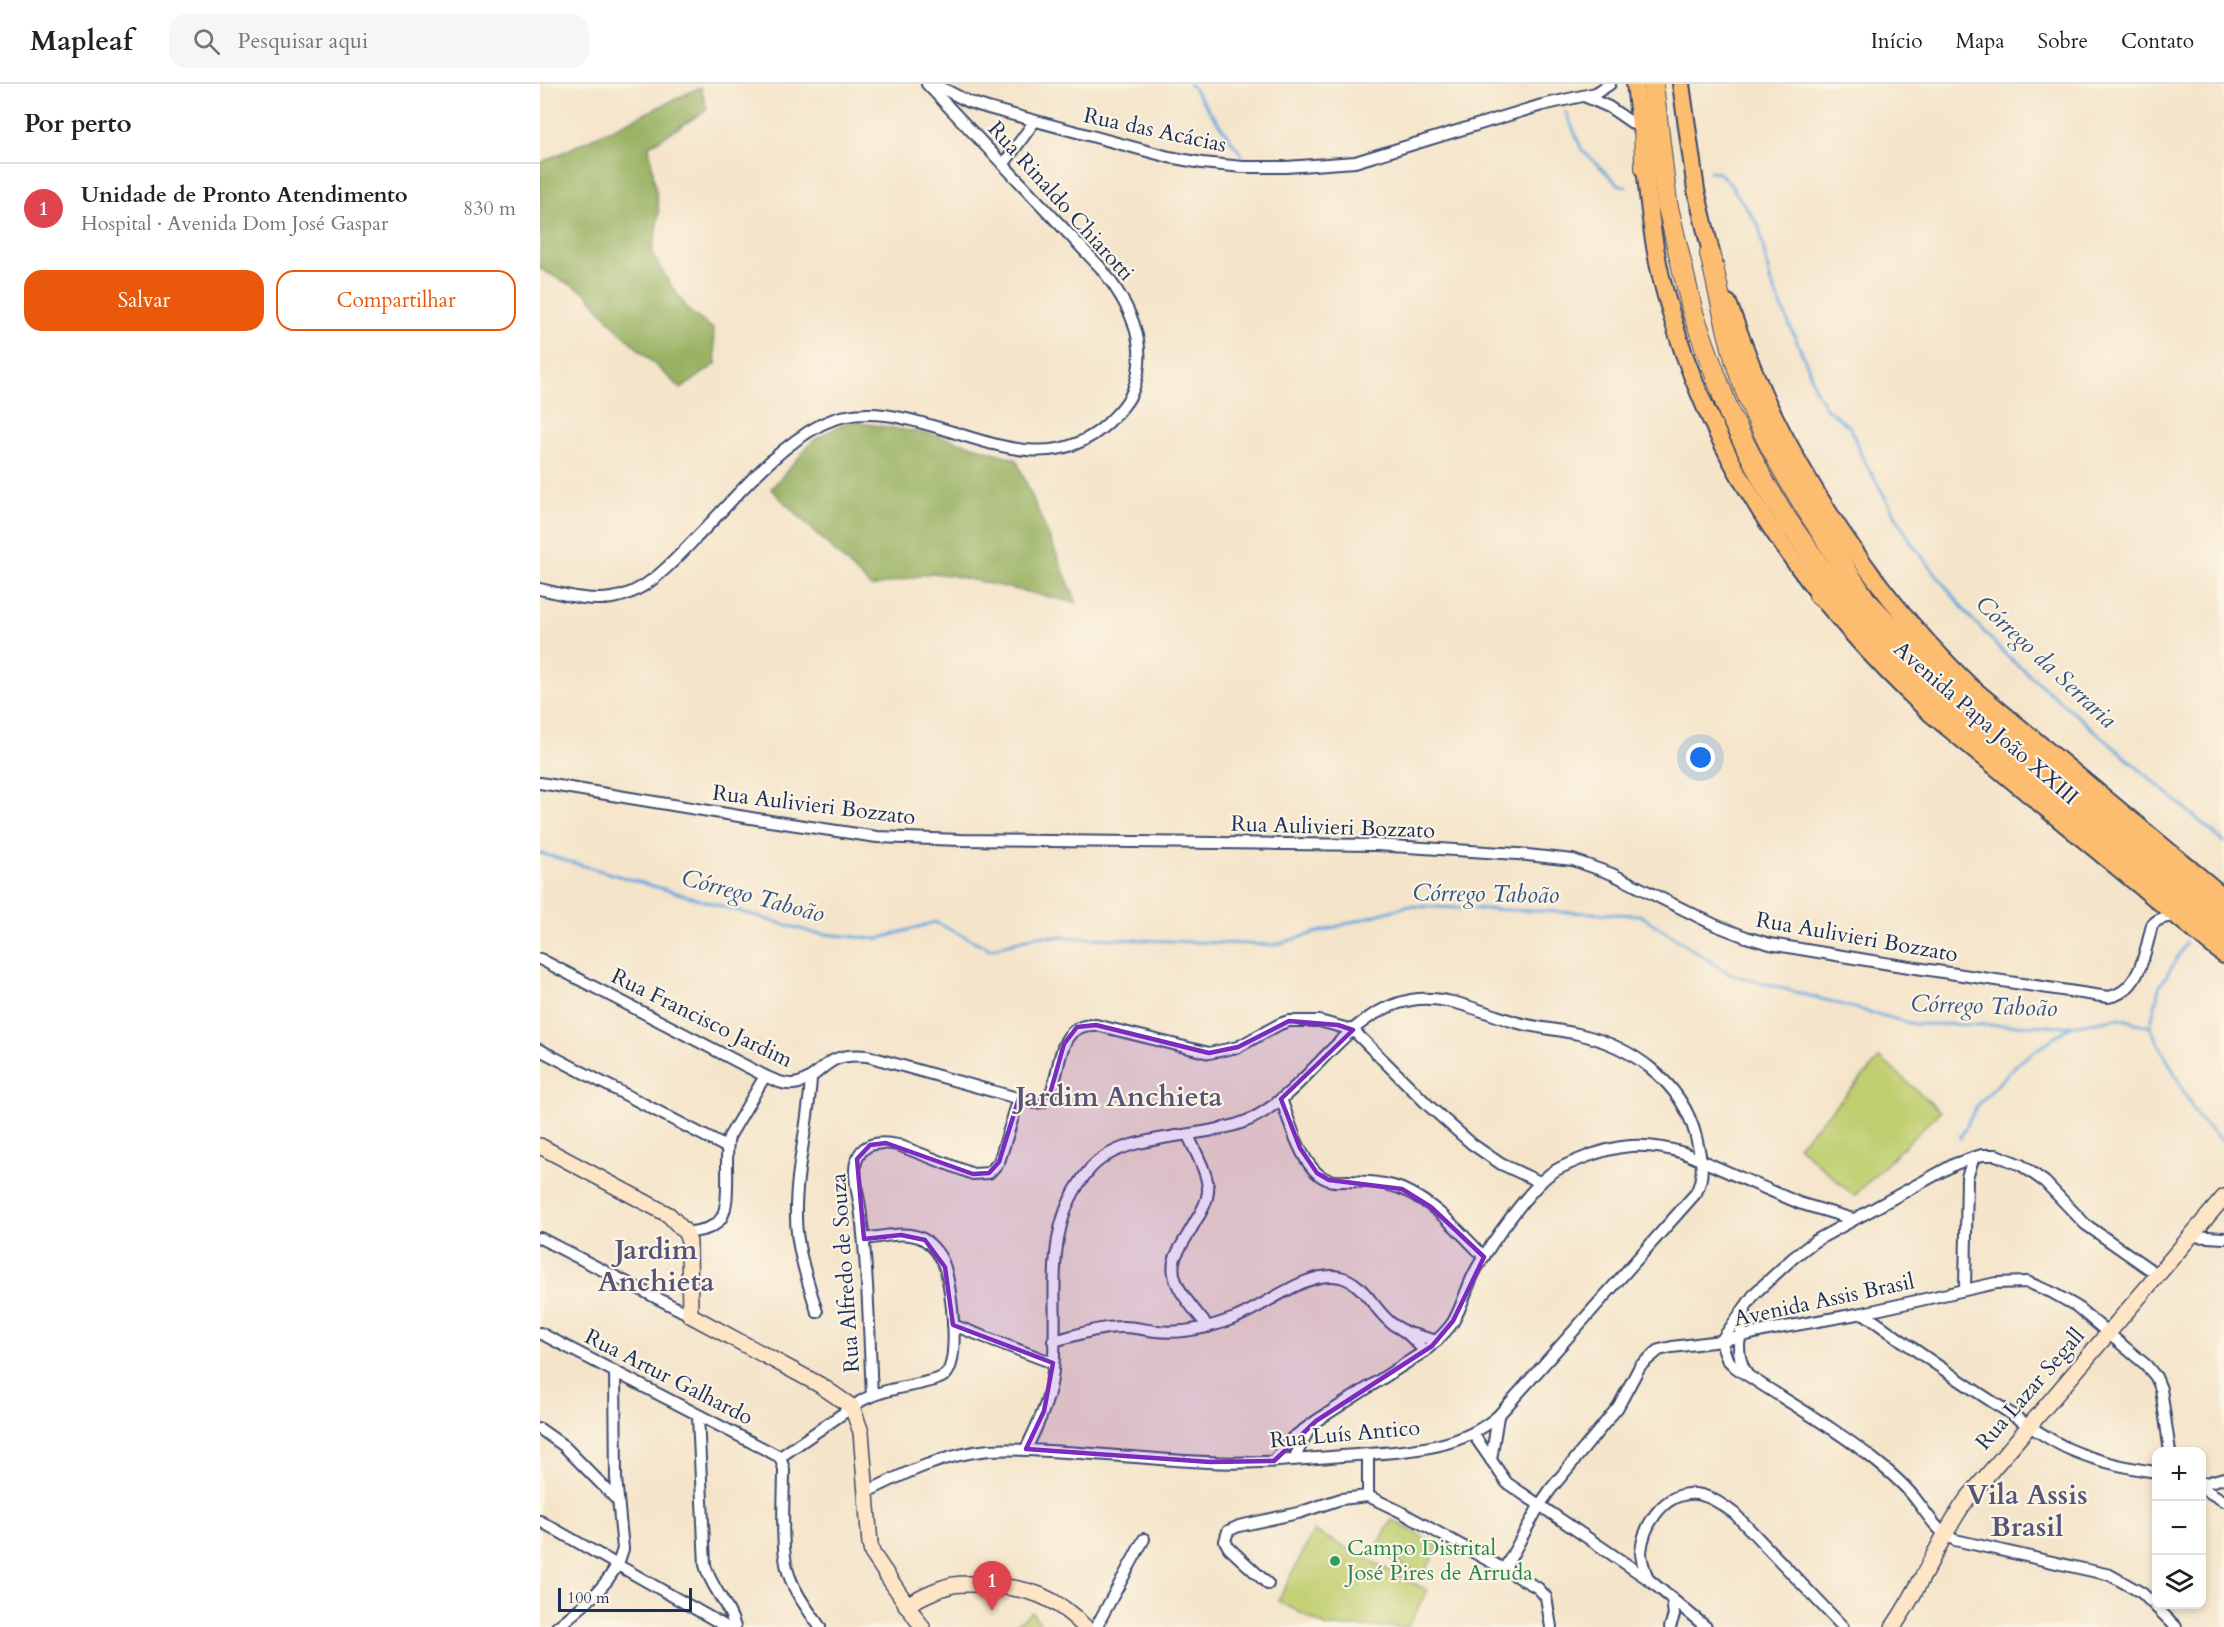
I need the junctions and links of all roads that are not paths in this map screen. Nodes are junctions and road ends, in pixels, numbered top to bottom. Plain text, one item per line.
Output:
1 (927, 84) edge
2 (934, 84) edge
3 (1611, 84) edge
4 (1635, 84) edge
5 (1643, 84) edge
6 (1653, 84) edge
7 (1666, 84) edge
8 (1681, 84) edge
9 (1584, 96) junction
10 (1034, 122) junction
11 (1641, 129) junction
12 (1003, 165) junction
13 (1645, 168) junction
14 (1710, 254) junction
15 (540, 589) edge
16 (1819, 595) junction
17 (1871, 608) junction
18 (1884, 646) junction
19 (540, 783) edge
20 (2132, 850) junction
21 (2224, 897) edge
22 (2224, 915) edge
23 (2177, 916) junction
24 (2224, 936) edge
25 (2224, 956) edge
26 (540, 959) edge
27 (1353, 1030) junction
28 (540, 1050) edge
29 (765, 1076) junction
30 (811, 1077) junction
31 (1019, 1098) junction
32 (1281, 1099) junction
33 (1188, 1135) junction
34 (540, 1146) edge
35 (726, 1148) junction
36 (1974, 1157) junction
37 (1702, 1162) junction
38 (1948, 1168) junction
39 (1967, 1177) junction
40 (1540, 1182) junction
41 (2224, 1197) edge
42 (1854, 1219) junction
43 (2202, 1223) junction
44 (686, 1233) junction
45 (2191, 1236) junction
46 (2221, 1237) edge
47 (540, 1238) edge
48 (864, 1239) junction
49 (1484, 1257) junction
50 (2158, 1275) junction
51 (1965, 1289) junction
52 (1745, 1308) junction
53 (817, 1312) dead end
54 (1863, 1313) junction
55 (690, 1315) junction
56 (953, 1325) junction
57 (1208, 1327) junction
58 (1405, 1332) junction
59 (2109, 1332) junction
60 (540, 1333) edge
61 (1740, 1337) junction
62 (1053, 1341) junction
63 (1437, 1341) junction
64 (1721, 1341) junction
65 (1425, 1351) junction
66 (1053, 1363) junction
67 (615, 1372) junction
68 (1750, 1377) junction
69 (872, 1395) junction
70 (852, 1407) junction
71 (698, 1416) junction
72 (1498, 1416) junction
73 (2028, 1425) junction
74 (1310, 1426) junction
75 (540, 1429) edge
76 (1473, 1434) junction
77 (2169, 1447) edge
78 (1026, 1449) junction
79 (1368, 1454) junction
80 (780, 1457) junction
81 (1294, 1459) junction
82 (1491, 1460) junction
83 (1274, 1461) junction
84 (2152, 1472) edge
85 (2224, 1478) edge
86 (2206, 1485) edge
87 (2206, 1489) edge
88 (865, 1493) junction
89 (1368, 1496) junction
90 (617, 1500) junction
91 (2224, 1500) edge
92 (1539, 1506) junction
93 (540, 1521) edge
94 (1944, 1534) junction
95 (1144, 1539) dead end
96 (617, 1565) junction
97 (1505, 1568) junction
98 (1648, 1579) junction
99 (1268, 1584) dead end
100 (1672, 1599) junction
101 (906, 1605) junction
102 (557, 1627) edge
103 (727, 1627) edge
104 (735, 1627) edge
105 (820, 1627) edge
106 (922, 1627) edge
107 (1085, 1627) edge
108 (1096, 1627) edge
109 (1551, 1627) edge
110 (1670, 1627) edge
111 (1706, 1627) edge
112 (1843, 1627) edge
113 (1893, 1627) edge
114 (2176, 1627) edge

1 - 12 street, Rua Rinaldo Chiarotti
2 - 10 street, Rua das Acácias
3 - 9 street, Rua das Acácias
4 - 11 main road, Avenida Papa João XXIII
5 - 13 highway
6 - 18 highway, Avenida Papa João XXIII
7 - 17 highway, Avenida Papa João XXIII
8 - 14 main road, Avenida Papa João XXIII
9 - 10 street, Rua das Acácias
9 - 11 street
10 - 12 street
11 - 13 main road, Avenida Papa João XXIII
12 - 15 street, Rua Rinaldo Chiarotti
13 - 16 main road, Avenida Papa João XXIII
14 - 17 highway
14 - 21 main road, Avenida Papa João XXIII
16 - 18 highway
16 - 23 main road, Avenida Papa João XXIII
17 - 20 highway, Avenida Papa João XXIII
18 - 20 highway, Avenida Papa João XXIII
19 - 23 street, Rua Aulivieri Bozzato
20 - 22 highway, Avenida Papa João XXIII
20 - 24 highway, Avenida Papa João XXIII
23 - 25 main road, Avenida Papa João XXIII
26 - 29 street, Rua Francisco Jardim
27 - 31 street, Rua Francisco Jardim
27 - 32 street
27 - 37 street
27 - 40 street
28 - 35 street
29 - 30 street, Rua Francisco Jardim
29 - 35 street
30 - 31 street, Rua Francisco Jardim
30 - 53 street
31 - 48 street, Rua Alfredo de Souza
32 - 33 street
32 - 49 street
33 - 57 street
33 - 62 street
34 - 44 street
35 - 44 street
36 - 38 street
36 - 39 street
36 - 50 street
37 - 40 street
37 - 42 street
37 - 72 street, Rua Luís Antico
38 - 39 street
38 - 42 street
39 - 51 street
40 - 49 street
41 - 43 street, Rua Lazar Segall
42 - 52 street
43 - 45 street, Rua Lazar Segall
43 - 46 street
44 - 55 street
45 - 46 street
45 - 50 street, Rua Lazar Segall
47 - 55 street
48 - 56 street
48 - 69 street, Rua Alfredo de Souza
49 - 63 street
50 - 59 street, Rua Lazar Segall
51 - 54 street, Avenida Assis Brasil
51 - 59 street, Avenida Assis Brasil
52 - 61 street
52 - 64 street
54 - 61 street, Avenida Assis Brasil
54 - 73 street
55 - 70 street
56 - 66 street
56 - 69 street
57 - 58 street
57 - 62 street
58 - 63 street
58 - 65 street
59 - 73 street, Rua Lazar Segall
59 - 77 street, Avenida Assis Brasil
60 - 67 street, Rua Artur Galhardo
61 - 64 street, Avenida Assis Brasil
61 - 68 street
62 - 66 street
63 - 65 street
64 - 68 street
64 - 92 street, Avenida Assis Brasil
65 - 74 street
66 - 78 street
67 - 71 street, Rua Artur Galhardo
67 - 90 street
68 - 94 street
69 - 70 street
70 - 80 street
70 - 88 street
71 - 80 street, Rua Artur Galhardo
71 - 104 street
72 - 76 street, Rua Luís Antico
72 - 82 street
73 - 84 street
73 - 94 street, Rua Lazar Segall
74 - 81 street
74 - 83 street
75 - 90 street
76 - 79 street, Rua Luís Antico
76 - 82 street
78 - 83 street, Rua Luís Antico
78 - 88 street, Rua Luís Antico
79 - 81 street, Rua Luís Antico
79 - 89 street
80 - 105 street
81 - 83 street, Rua Luís Antico
82 - 92 street
85 - 86 street
87 - 91 street
88 - 101 street
89 - 97 street
89 - 99 street
90 - 96 street
92 - 97 street, Avenida Assis Brasil
92 - 98 street
93 - 96 street
94 - 113 street, Rua Lazar Segall
94 - 114 street
95 - 108 street
96 - 102 street
96 - 103 street
97 - 109 street
98 - 100 street
98 - 112 street
100 - 110 street
100 - 111 street
101 - 106 street
101 - 107 street

